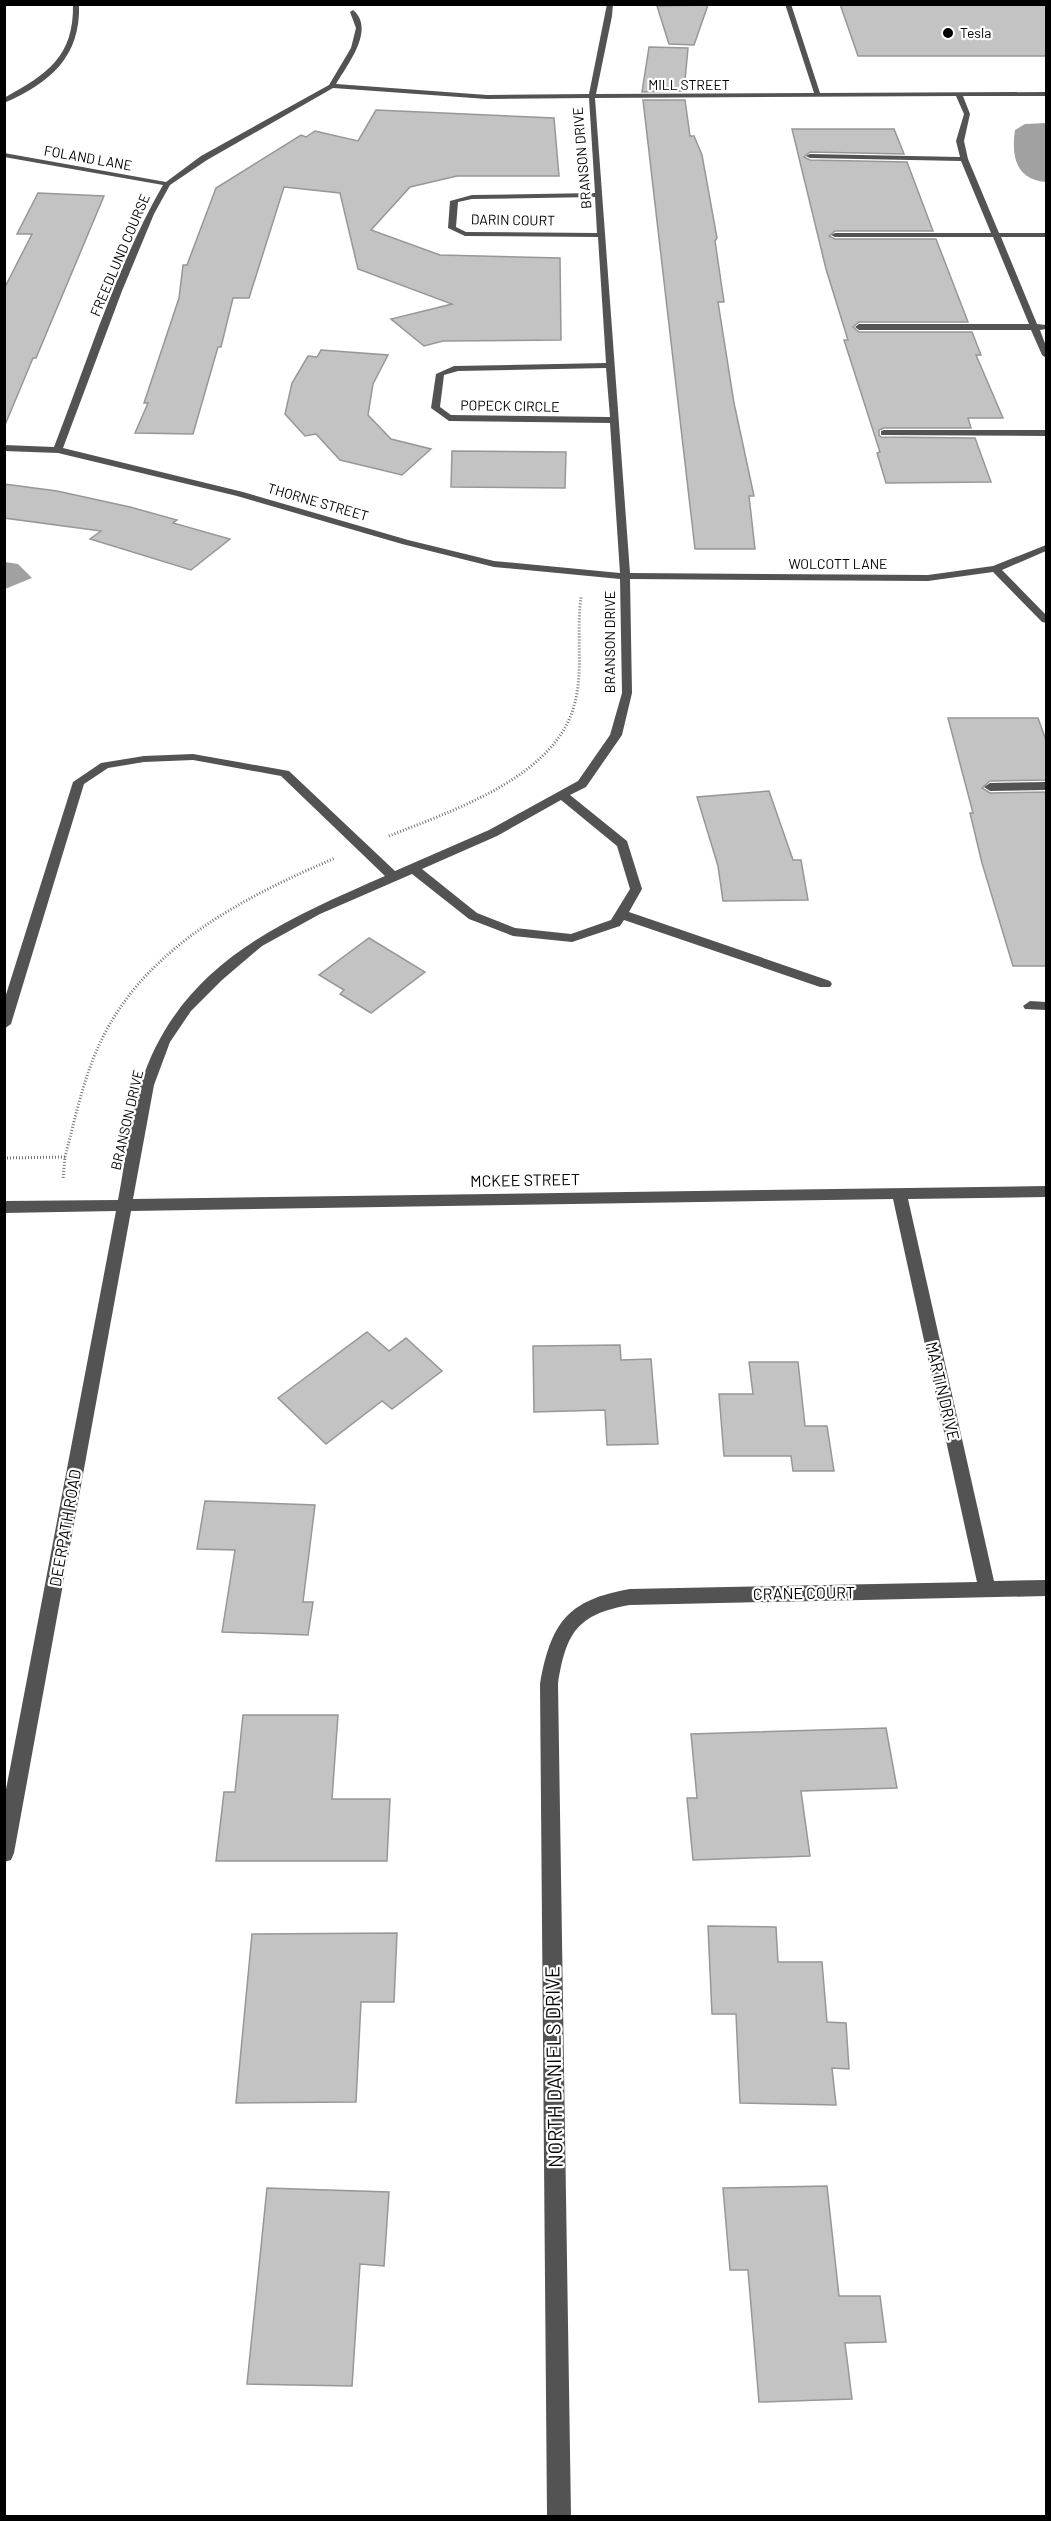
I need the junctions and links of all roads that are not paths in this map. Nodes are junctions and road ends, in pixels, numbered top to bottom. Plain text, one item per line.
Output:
1 (76, 4) edge
2 (610, 4) edge
3 (788, 4) edge
4 (353, 12) dead end
5 (332, 86) junction
6 (1047, 94) edge
7 (959, 95) junction
8 (818, 96) junction
9 (592, 97) junction
10 (4, 101) edge
11 (4, 155) edge
12 (810, 156) dead end
13 (964, 159) junction
14 (167, 184) junction
15 (600, 195) junction
16 (603, 235) junction
17 (835, 235) dead end
18 (1047, 235) edge
19 (996, 236) junction
20 (859, 327) dead end
21 (1035, 327) junction
22 (1047, 327) edge
23 (1047, 355) edge
24 (612, 364) junction
25 (615, 420) junction
26 (884, 433) dead end
27 (1047, 434) edge
28 (4, 448) edge
29 (58, 450) junction
30 (1047, 548) edge
31 (995, 569) junction
32 (625, 576) junction
33 (1047, 620) edge
34 (1047, 786) edge
35 (990, 787) dead end
36 (562, 795) junction
37 (415, 870) junction
38 (395, 878) junction
39 (621, 914) junction
40 (825, 984) dead end
41 (1030, 1006) dead end
42 (1047, 1006) edge
43 (4, 1024) edge
44 (1047, 1191) edge
45 (899, 1193) junction
46 (125, 1204) junction
47 (4, 1207) edge
48 (1047, 1588) edge
49 (987, 1589) junction
50 (568, 1622) joint
51 (4, 1853) edge
52 (559, 2517) edge

1 - 10 street
2 - 9 street, BRANSON DRIVE
3 - 8 street
4 - 5 street
5 - 9 street, MILL STREET
5 - 14 street, FREEDLUND COURSE
6 - 7 street, MILL STREET
7 - 8 street, MILL STREET
7 - 13 street
8 - 9 street, MILL STREET
9 - 15 street, BRANSON DRIVE
11 - 14 street, FOLAND LANE
12 - 13 street
13 - 19 street
14 - 29 street, FREEDLUND COURSE
15 - 16 street, BRANSON DRIVE
15 - 16 street, DARIN COURT
16 - 24 street, BRANSON DRIVE
17 - 19 street
18 - 19 street
19 - 21 street
20 - 21 street
21 - 22 street
21 - 23 street
24 - 25 street, BRANSON DRIVE
24 - 25 street, POPECK CIRCLE
25 - 32 street, BRANSON DRIVE
26 - 27 street
28 - 29 street, THORNE STREET
29 - 32 street, THORNE STREET
30 - 31 street, WOLCOTT LANE
31 - 32 street, WOLCOTT LANE
31 - 33 street
32 - 36 street, BRANSON DRIVE
34 - 35 street
36 - 37 street, BRANSON DRIVE
36 - 39 street
37 - 38 street, BRANSON DRIVE
37 - 39 street
38 - 43 street
38 - 46 street, BRANSON DRIVE
39 - 40 street
41 - 42 street
44 - 45 street, MCKEE STREET
45 - 46 street, MCKEE STREET
45 - 49 street, MARTIN DRIVE
46 - 47 street, MCKEE STREET
46 - 51 street, DEERPATH ROAD
48 - 49 street, CRANE COURT
49 - 50 street, CRANE COURT
50 - 52 street, NORTH DANIELS DRIVE

